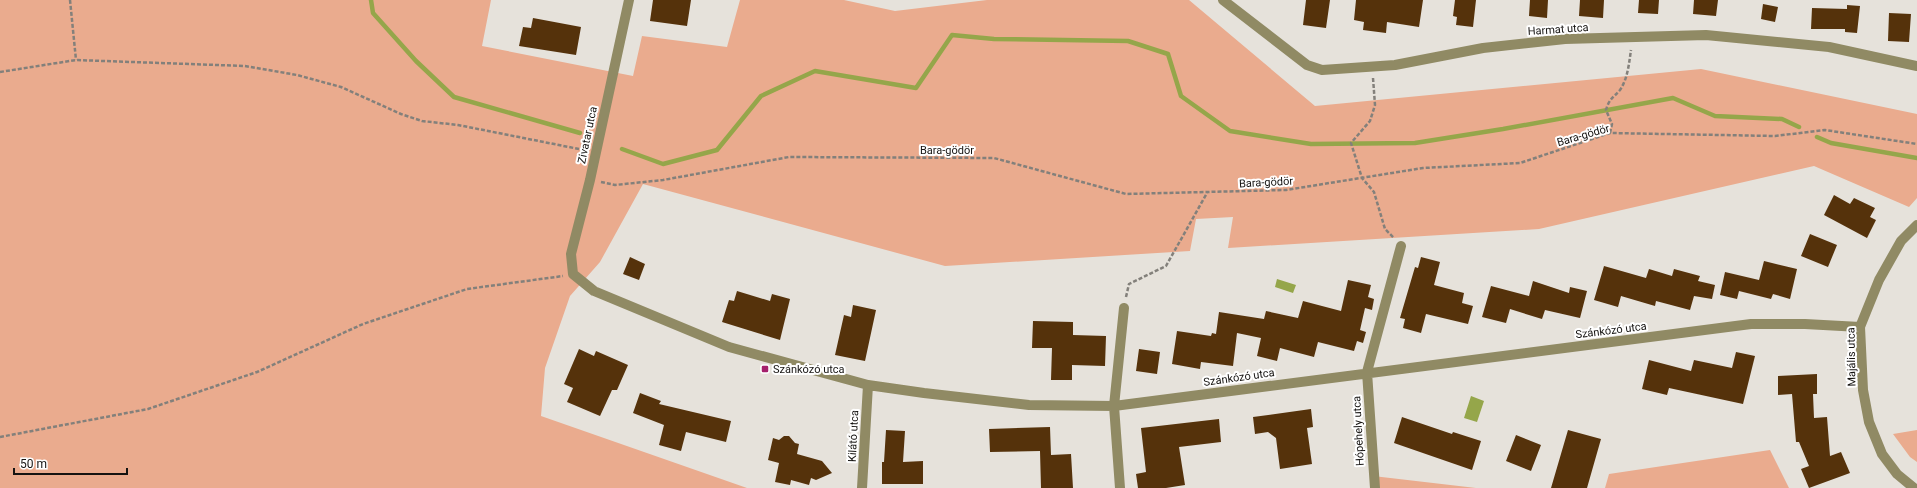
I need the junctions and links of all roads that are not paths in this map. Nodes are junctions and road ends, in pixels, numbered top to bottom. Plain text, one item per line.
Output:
1 (629, 0) edge
2 (1223, 0) edge
3 (1917, 66) edge
4 (1917, 225) edge
5 (1401, 246) road end
6 (573, 274) joint
7 (1124, 308) road end
8 (1860, 327) junction
9 (1367, 372) junction
10 (868, 385) junction
11 (1114, 406) junction
12 (862, 488) edge
13 (1120, 488) edge
14 (1375, 488) edge
15 (1914, 488) edge

1 - 6 street, Zivatar utca
2 - 3 street, Harmat utca
4 - 8 street, Majális utca
5 - 9 street
6 - 10 street, Szánkózó utca
7 - 11 street
8 - 9 street, Szánkózó utca
8 - 15 street, Majális utca
9 - 11 street, Szánkózó utca
9 - 14 street, Hópehely utca
10 - 11 street, Szánkózó utca
10 - 12 street, Kilátó utca
11 - 13 street

